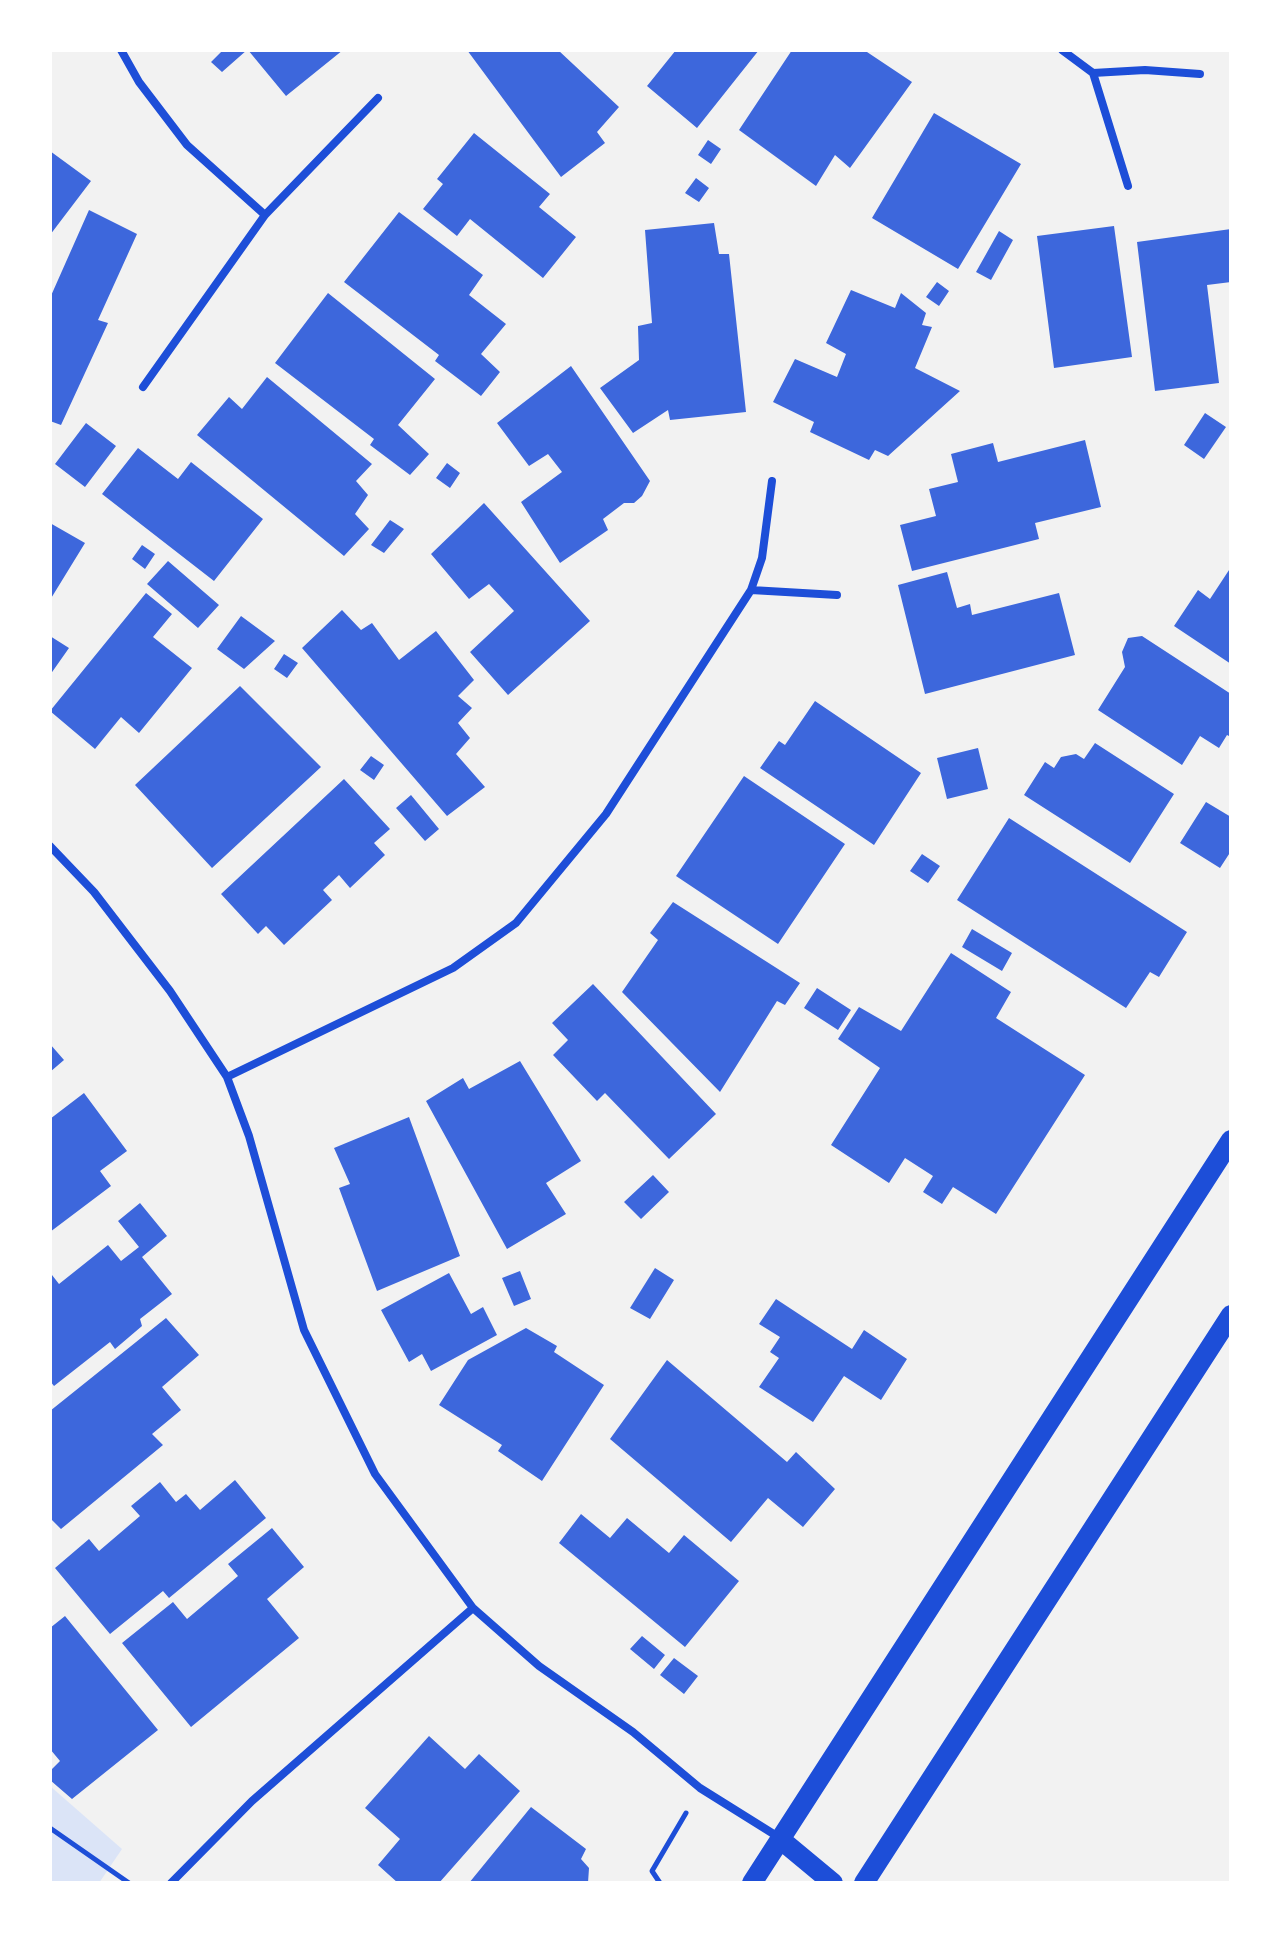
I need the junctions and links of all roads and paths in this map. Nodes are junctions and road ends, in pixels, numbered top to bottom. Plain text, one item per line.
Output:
1 (121, 50) edge
2 (1062, 50) edge
3 (1093, 73) junction
4 (1200, 74) dead end
5 (378, 98) dead end
6 (1128, 186) dead end
7 (265, 215) junction
8 (143, 387) dead end
9 (772, 481) dead end
10 (751, 590) junction
11 (837, 595) dead end
12 (50, 846) edge
13 (227, 1077) junction
14 (1231, 1140) edge
15 (1231, 1315) edge
16 (473, 1608) junction
17 (700, 1788) junction
18 (50, 1828) edge
19 (780, 1839) junction
20 (129, 1883) edge
21 (171, 1883) edge
22 (660, 1883) edge
23 (752, 1883) edge
24 (833, 1883) edge
25 (864, 1883) edge

1 - 7 street
2 - 3 street
3 - 4 street
3 - 6 street
5 - 7 street
7 - 8 street
9 - 10 street
10 - 11 street
10 - 13 street
12 - 13 street
13 - 16 street
14 - 19 main road
15 - 25 main road
16 - 17 street
16 - 21 street
17 - 19 street
17 - 22 path
18 - 20 path
19 - 23 main road
19 - 24 main road

